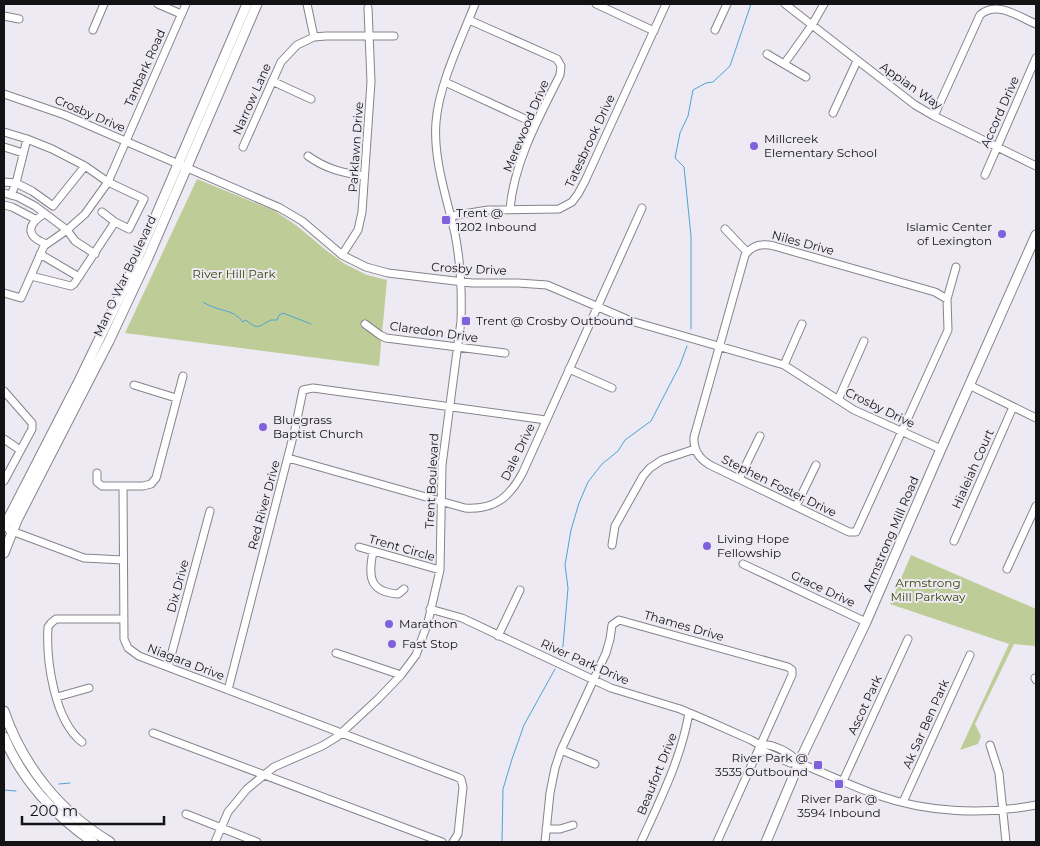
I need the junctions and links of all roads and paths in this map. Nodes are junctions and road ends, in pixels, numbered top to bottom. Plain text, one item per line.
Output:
1 (104, 4) edge
2 (158, 4) edge
3 (186, 4) edge
4 (247, 4) edge
5 (257, 4) edge
6 (307, 4) edge
7 (475, 4) edge
8 (596, 4) edge
9 (666, 4) edge
10 (728, 4) edge
11 (785, 4) edge
12 (824, 4) edge
13 (991, 6) edge
14 (368, 8) dead end
15 (181, 14) junction
16 (4, 16) edge
17 (18, 18) dead end
18 (469, 20) junction
19 (1036, 24) edge
20 (812, 25) junction
21 (93, 30) dead end
22 (715, 30) dead end
23 (654, 31) junction
24 (370, 36) junction
25 (394, 36) dead end
26 (314, 37) junction
27 (767, 54) dead end
28 (1036, 58) edge
29 (857, 61) junction
30 (784, 64) junction
31 (806, 77) dead end
32 (272, 80) junction
33 (445, 82) junction
34 (4, 94) edge
35 (311, 99) dead end
36 (833, 113) dead end
37 (934, 116) junction
38 (536, 124) junction
39 (4, 132) edge
40 (27, 139) junction
41 (125, 141) junction
42 (997, 146) junction
43 (4, 147) edge
44 (242, 147) dead end
45 (23, 154) junction
46 (308, 156) dead end
47 (183, 165) junction
48 (85, 166) junction
49 (1036, 166) edge
50 (986, 175) dead end
51 (364, 176) junction
52 (4, 182) edge
53 (108, 182) junction
54 (16, 183) junction
55 (8, 194) edge
56 (4, 205) edge
57 (642, 208) dead end
58 (510, 209) junction
59 (102, 212) dead end
60 (44, 214) junction
61 (451, 216) junction
62 (35, 219) junction
63 (116, 222) junction
64 (724, 229) dead end
65 (67, 230) junction
66 (1036, 235) edge
67 (47, 244) junction
68 (747, 252) junction
69 (40, 254) junction
70 (95, 254) junction
71 (342, 255) junction
72 (956, 267) dead end
73 (31, 276) junction
74 (79, 277) junction
75 (462, 282) junction
76 (4, 294) edge
77 (947, 299) junction
78 (597, 306) junction
79 (365, 324) dead end
80 (802, 324) dead end
81 (864, 341) dead end
82 (720, 346) junction
83 (457, 347) junction
84 (505, 353) dead end
85 (784, 365) junction
86 (569, 369) junction
87 (183, 376) dead end
88 (969, 385) junction
89 (134, 386) dead end
90 (612, 388) dead end
91 (4, 391) edge
92 (176, 398) junction
93 (838, 400) junction
94 (449, 407) junction
95 (1013, 407) junction
96 (1036, 418) edge
97 (546, 420) junction
98 (902, 432) junction
99 (760, 436) dead end
100 (4, 439) edge
101 (695, 449) junction
102 (941, 449) junction
103 (20, 450) junction
104 (288, 458) junction
105 (816, 465) dead end
106 (97, 473) dead end
107 (739, 479) junction
108 (4, 481) edge
109 (124, 486) junction
110 (441, 502) junction
111 (796, 506) junction
112 (1036, 506) edge
113 (210, 511) dead end
114 (7, 529) edge
115 (954, 541) dead end
116 (612, 545) dead end
117 (359, 547) dead end
118 (373, 552) junction
119 (4, 553) edge
120 (123, 560) junction
121 (743, 564) dead end
122 (1007, 569) dead end
123 (440, 570) junction
124 (404, 589) dead end
125 (520, 590) dead end
126 (430, 609) junction
127 (124, 619) junction
128 (866, 622) junction
129 (498, 636) junction
130 (908, 639) dead end
131 (336, 653) dead end
132 (970, 655) dead end
133 (168, 667) junction
134 (401, 675) junction
135 (594, 680) junction
136 (89, 688) dead end
137 (228, 690) junction
138 (57, 697) junction
139 (4, 712) edge
140 (689, 713) junction
141 (342, 732) junction
142 (153, 733) dead end
143 (4, 737) edge
144 (82, 742) dead end
145 (760, 745) junction
146 (990, 745) dead end
147 (561, 750) junction
148 (799, 763) junction
149 (595, 764) dead end
150 (263, 775) junction
151 (843, 781) junction
152 (903, 802) junction
153 (1036, 806) edge
154 (1003, 810) junction
155 (186, 814) dead end
156 (573, 825) dead end
157 (220, 829) junction
158 (546, 829) junction
159 (93, 842) edge
160 (110, 842) edge
161 (215, 842) edge
162 (257, 842) edge
163 (442, 842) edge
164 (453, 842) edge
165 (545, 842) edge
166 (641, 842) edge
167 (717, 842) edge
168 (766, 842) edge
169 (1006, 842) edge

1 - 21 street
2 - 15 street
3 - 15 street, Tanbark Road
4 - 47 main road, Man O War Boulevard
5 - 47 main road, Man O War Boulevard
6 - 26 street
7 - 18 street, Trent Boulevard
8 - 23 street
9 - 23 street, Tatesbrook Drive
10 - 22 street
11 - 20 street, Appian Way
12 - 20 street
13 - 19 street
13 - 37 street
14 - 24 street, Parklawn Drive
15 - 41 street, Tanbark Road
16 - 17 street
18 - 33 street, Trent Boulevard
18 - 38 street, Merewood Drive
20 - 29 street, Appian Way
20 - 30 street
23 - 58 street, Tatesbrook Drive
24 - 25 street, Narrow Lane
24 - 26 street, Narrow Lane
24 - 51 street, Parklawn Drive
26 - 32 street, Narrow Lane
27 - 30 street
28 - 42 street, Accord Drive
29 - 36 street
29 - 37 street, Appian Way
30 - 31 street
32 - 35 street
32 - 44 street, Narrow Lane
33 - 38 street
33 - 61 street, Trent Boulevard
34 - 41 street, Crosby Drive
37 - 42 street, Appian Way
38 - 58 street, Merewood Drive
39 - 40 street
40 - 45 street
40 - 48 street
41 - 47 street, Crosby Drive
41 - 53 street, Tanbark Road
42 - 49 street, Appian Way
42 - 50 street, Accord Drive
43 - 45 street
45 - 54 street
46 - 51 street
47 - 71 street, Crosby Drive
47 - 114 main road, Man O War Boulevard
48 - 53 street
48 - 54 street
51 - 71 street, Parklawn Drive
52 - 54 street
53 - 63 street
53 - 65 street, Tanbark Road
54 - 55 street
55 - 60 street
56 - 62 street
57 - 78 street, Dale Drive
58 - 61 street, Tatesbrook Drive
59 - 63 street
60 - 62 street
60 - 65 street
61 - 75 street, Trent Boulevard
62 - 67 street
63 - 70 street
64 - 68 street
65 - 67 street, Tanbark Road
65 - 70 street
66 - 88 main road, Armstrong Mill Road
67 - 69 street
68 - 77 street, Niles Drive
68 - 82 street
69 - 73 street
69 - 74 street
70 - 74 street
71 - 75 street, Crosby Drive
72 - 77 street
73 - 74 street
73 - 76 street
75 - 78 street, Crosby Drive
75 - 83 street, Trent Boulevard
77 - 98 street
78 - 82 street, Crosby Drive
78 - 86 street, Dale Drive
79 - 83 street, Claredon Drive
80 - 85 street
81 - 93 street
82 - 85 street, Crosby Drive
82 - 101 street
83 - 84 street, Claredon Drive
83 - 94 street, Trent Boulevard
85 - 93 street, Crosby Drive
86 - 90 street
86 - 97 street, Dale Drive
87 - 92 street
88 - 95 street
88 - 102 main road, Armstrong Mill Road
89 - 92 street
91 - 103 street
92 - 109 street
93 - 98 street, Crosby Drive
94 - 97 street, Red River Drive
94 - 104 street, Red River Drive
94 - 110 street, Trent Boulevard
95 - 96 street
95 - 115 street, Hialeiah Court
97 - 110 street, Dale Drive
98 - 102 street, Crosby Drive
98 - 111 street, Stephen Foster Drive
99 - 107 street
100 - 103 street
101 - 107 street, Stephen Foster Drive
101 - 116 street
102 - 128 main road, Armstrong Mill Road
103 - 108 street
104 - 110 street, Dale Drive
104 - 137 street, Red River Drive
105 - 111 street
106 - 109 street
107 - 111 street, Stephen Foster Drive
109 - 120 street, Niagara Drive
110 - 123 street, Trent Boulevard
112 - 122 street
113 - 133 street, Dix Drive
114 - 119 main road, Man O War Boulevard
114 - 120 street
117 - 118 street, Trent Circle
118 - 123 street, Trent Circle
118 - 124 street
120 - 127 street, Niagara Drive
121 - 128 street, Grace Drive
123 - 126 street, Trent Boulevard
125 - 129 street
126 - 129 street, River Park Drive
126 - 134 street, Trent Boulevard
127 - 133 street, Niagara Drive
127 - 138 street
128 - 148 main road, Armstrong Mill Road
129 - 135 street, River Park Drive
130 - 151 street, Ascot Park
131 - 134 street
132 - 152 street, Ak Sar Ben Park
133 - 137 street, Niagara Drive
134 - 141 street, Trent Boulevard
135 - 140 street, River Park Drive
135 - 145 street, Thames Drive
135 - 147 street, Thames Drive
136 - 138 street
137 - 141 street, Niagara Drive
138 - 144 street
139 - 160 main road
140 - 145 street, River Park Drive
140 - 166 street, Beaufort Drive
141 - 150 street, Trent Boulevard
141 - 164 street, Niagara Drive
142 - 150 street
143 - 159 main road
145 - 148 street, River Park Drive
145 - 167 street, Thames Drive
146 - 154 street
147 - 149 street
147 - 158 street, Thames Drive
148 - 151 street, River Park Drive
148 - 168 main road, Armstrong Mill Road
150 - 157 street, Trent Boulevard
150 - 163 street
151 - 152 street, River Park Drive
152 - 154 street, River Park Drive
153 - 154 street, River Park Drive
154 - 169 street
155 - 157 street
156 - 158 street
157 - 161 street, Trent Boulevard
157 - 162 street
158 - 165 street, Thames Drive

